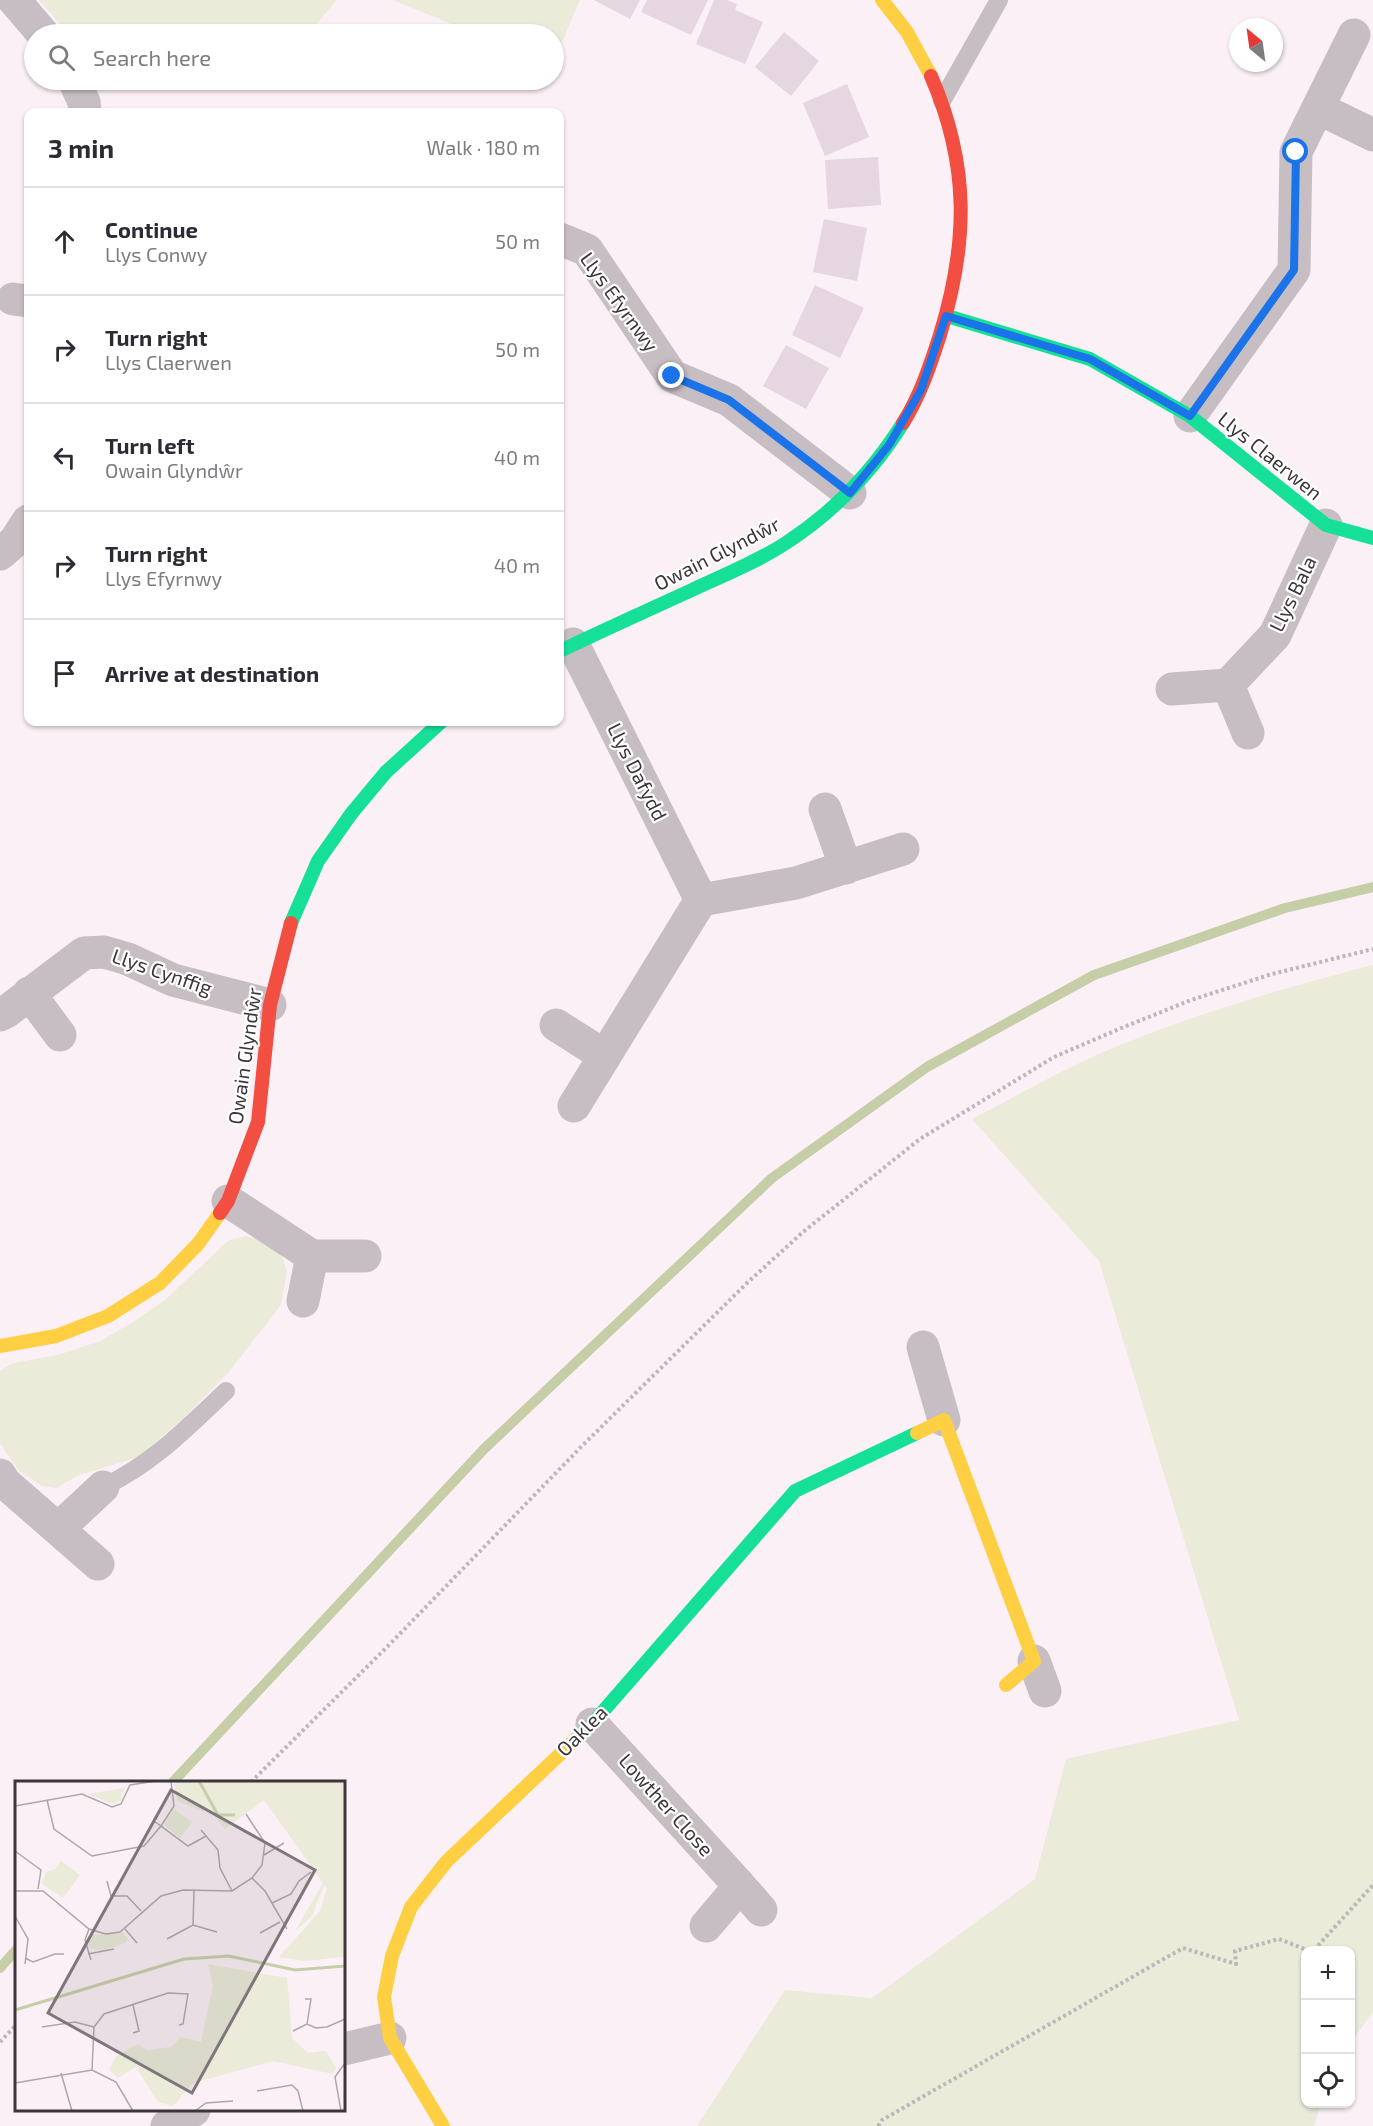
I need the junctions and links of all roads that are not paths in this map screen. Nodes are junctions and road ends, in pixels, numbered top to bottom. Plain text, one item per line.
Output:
1 (14, 0) edge
2 (882, 0) edge
3 (999, 0) edge
4 (34, 24) edge
5 (1354, 35) dead end
6 (79, 90) edge
7 (942, 101) junction
8 (85, 108) edge
9 (1318, 108) junction
10 (1373, 135) edge
11 (564, 241) edge
12 (946, 316) junction
13 (1190, 416) junction
14 (850, 493) junction
15 (1326, 525) junction
16 (24, 527) edge
17 (1373, 538) edge
18 (0, 554) edge
19 (566, 648) edge
20 (1228, 685) junction
21 (1172, 689) dead end
22 (437, 726) edge
23 (1248, 733) dead end
24 (825, 809) dead end
25 (903, 849) dead end
26 (846, 868) junction
27 (701, 900) junction
28 (29, 993) junction
29 (270, 1005) junction
30 (0, 1015) edge
31 (556, 1025) dead end
32 (60, 1035) dead end
33 (605, 1056) junction
34 (574, 1106) dead end
35 (228, 1201) junction
36 (312, 1256) junction
37 (365, 1256) dead end
38 (303, 1300) dead end
39 (0, 1346) edge
40 (923, 1347) dead end
41 (226, 1391) dead end
42 (944, 1420) junction
43 (0, 1475) edge
44 (103, 1487) joint
45 (58, 1529) junction
46 (98, 1564) dead end
47 (1034, 1662) junction
48 (1006, 1685) dead end
49 (1045, 1691) dead end
50 (592, 1724) junction
51 (740, 1886) junction
52 (761, 1910) dead end
53 (706, 1926) dead end
54 (390, 2038) junction
55 (345, 2049) edge
56 (191, 2111) edge
57 (167, 2126) edge
58 (443, 2126) edge

1 - 4 street
2 - 7 street, Owain Glyndŵr
3 - 7 lane
5 - 9 street
6 - 8 street
7 - 12 street, Owain Glyndŵr
9 - 10 street
9 - 13 street
11 - 14 street, Llys Efyrnwy
12 - 13 street, Llys Claerwen
12 - 14 street, Owain Glyndŵr
13 - 15 street, Llys Claerwen
14 - 19 street, Owain Glyndŵr
15 - 17 street, Llys Claerwen
15 - 20 street, Llys Bala
16 - 18 street
19 - 27 street, Llys Dafydd
20 - 21 street
20 - 23 street
22 - 29 street, Owain Glyndŵr
24 - 26 street
25 - 26 street
26 - 27 street
27 - 33 street
28 - 29 street, Llys Cynffig
28 - 30 street, Llys Cynffig
28 - 32 street
29 - 35 street, Owain Glyndŵr
31 - 33 street
33 - 34 street
35 - 36 street
35 - 39 street, Owain Glyndŵr
36 - 37 street
36 - 38 street
40 - 42 street
41 - 44 lane
42 - 47 street
42 - 50 street, Oaklea
43 - 45 street
44 - 45 street
45 - 46 street
47 - 48 street
47 - 49 street
50 - 51 street, Lowther Close
50 - 54 street, Oaklea
51 - 52 street, Lowther Close
51 - 53 street
54 - 55 street
54 - 58 street, Oaklea
56 - 57 street

